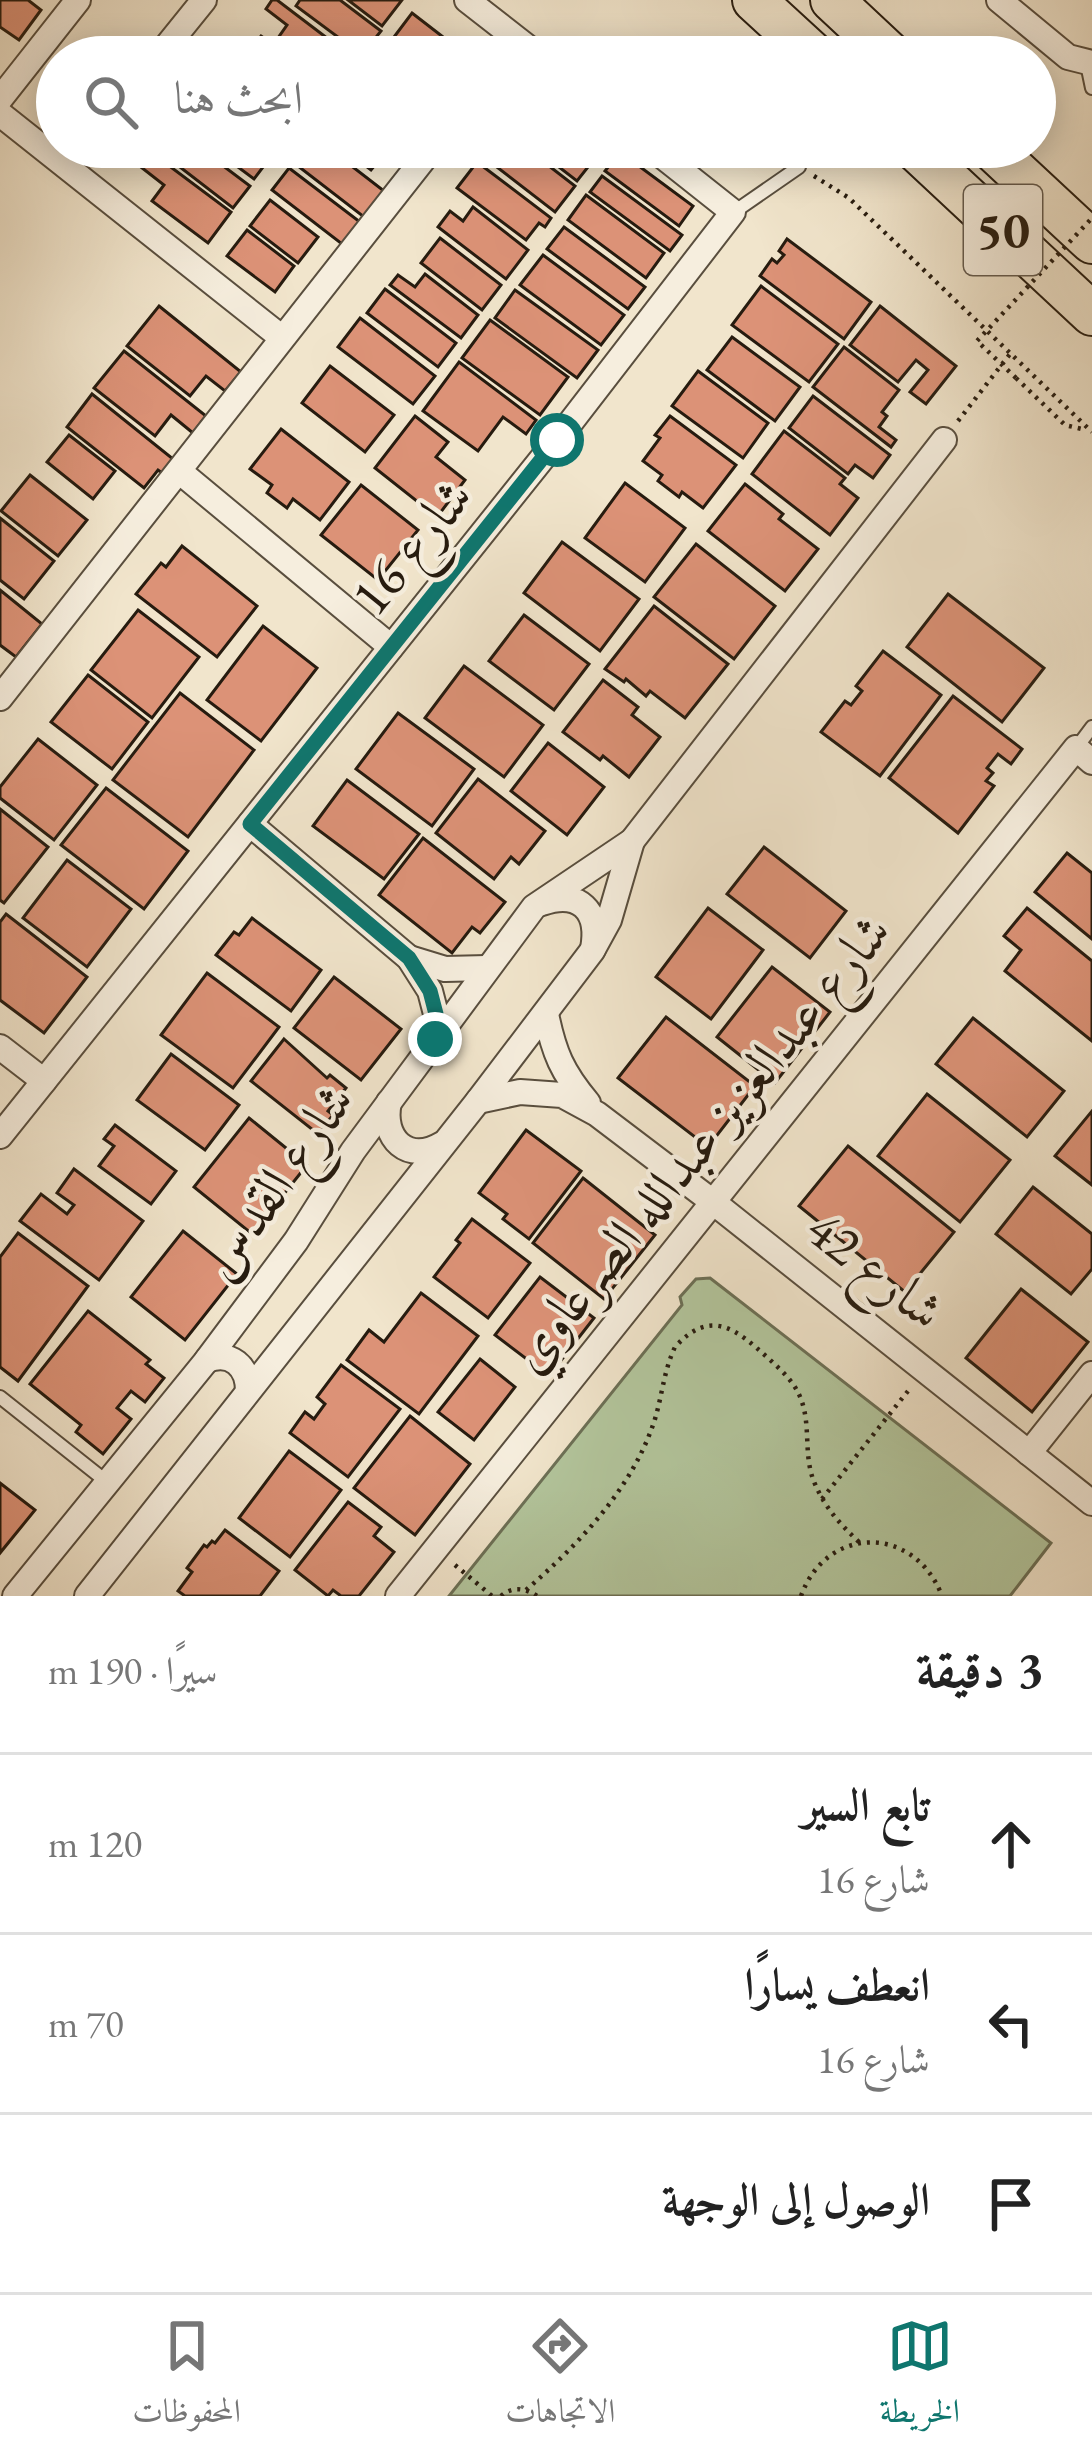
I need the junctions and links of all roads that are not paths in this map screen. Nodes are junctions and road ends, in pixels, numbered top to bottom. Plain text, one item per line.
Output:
1 (79, 0) edge
2 (204, 0) edge
3 (467, 0) edge
4 (754, 0) edge
5 (832, 0) edge
6 (999, 0) edge
7 (50, 36) edge
8 (175, 36) edge
9 (501, 36) edge
10 (793, 36) edge
11 (871, 36) edge
12 (1043, 36) edge
13 (1056, 46) edge
14 (36, 54) edge
15 (1090, 71) edge
16 (0, 99) edge
17 (0, 114) edge
18 (36, 134) edge
19 (90, 168) edge
20 (416, 168) edge
21 (677, 168) edge
22 (798, 168) edge
23 (936, 168) edge
24 (1015, 168) edge
25 (733, 212) junction
26 (985, 214) junction
27 (1087, 230) edge
28 (1092, 314) edge
29 (1092, 336) edge
30 (281, 337) junction
31 (944, 440) road end
32 (179, 471) junction
33 (391, 647) junction
34 (0, 698) edge
35 (1092, 727) edge
36 (1084, 755) edge
37 (250, 824) junction
38 (632, 842) junction
39 (534, 907) junction
40 (592, 951) junction
41 (409, 958) junction
42 (488, 968) junction
43 (546, 1014) junction
44 (435, 1039) junction
45 (0, 1047) edge
46 (44, 1082) junction
47 (478, 1101) junction
48 (389, 1102) junction
49 (597, 1114) junction
50 (0, 1136) edge
51 (444, 1143) junction
52 (713, 1202) junction
53 (207, 1360) junction
54 (1092, 1374) edge
55 (248, 1391) junction
56 (0, 1397) edge
57 (1029, 1453) junction
58 (108, 1482) junction
59 (1092, 1502) edge
60 (15, 1596) edge
61 (87, 1596) edge
62 (398, 1596) edge

1 - 7 street
2 - 8 street
3 - 9 street
4 - 10 highway
5 - 11 highway
6 - 12 street
13 - 15 street
14 - 16 street
17 - 18 street
19 - 30 street
20 - 30 street
21 - 25 street
22 - 25 lane
23 - 26 highway, 50
24 - 27 highway, 50
25 - 33 street, شارع 16
26 - 28 highway, 50
26 - 29 highway
30 - 32 street
31 - 38 street, شارع القدس
32 - 33 street
32 - 34 street
33 - 37 street, شارع 16
35 - 36 lane
36 - 52 street, شارع عبدالعزيز عبدالله الصرعاوي
37 - 41 street
37 - 46 street, شارع 16
38 - 39 street, شارع القدس
38 - 40 street, شارع القدس
39 - 40 street
39 - 42 street, شارع القدس
40 - 43 street, شارع القدس
41 - 42 street
41 - 44 street
42 - 44 street, شارع القدس
43 - 47 street, شارع القدس
43 - 49 street, شارع 42
44 - 48 street, شارع القدس
45 - 46 street
46 - 50 street, شارع 16
47 - 49 street, شارع 42
47 - 51 street, شارع القدس
48 - 51 street
48 - 53 street, شارع القدس
49 - 52 street, شارع 42
51 - 55 street, شارع القدس
52 - 57 street, شارع 42
52 - 62 street, شارع عبدالعزيز عبدالله الصرعاوي
53 - 55 street
53 - 58 street, شارع القدس
54 - 57 street
55 - 61 street, شارع القدس
56 - 58 lane
57 - 59 street, شارع 42
58 - 60 street, شارع القدس

